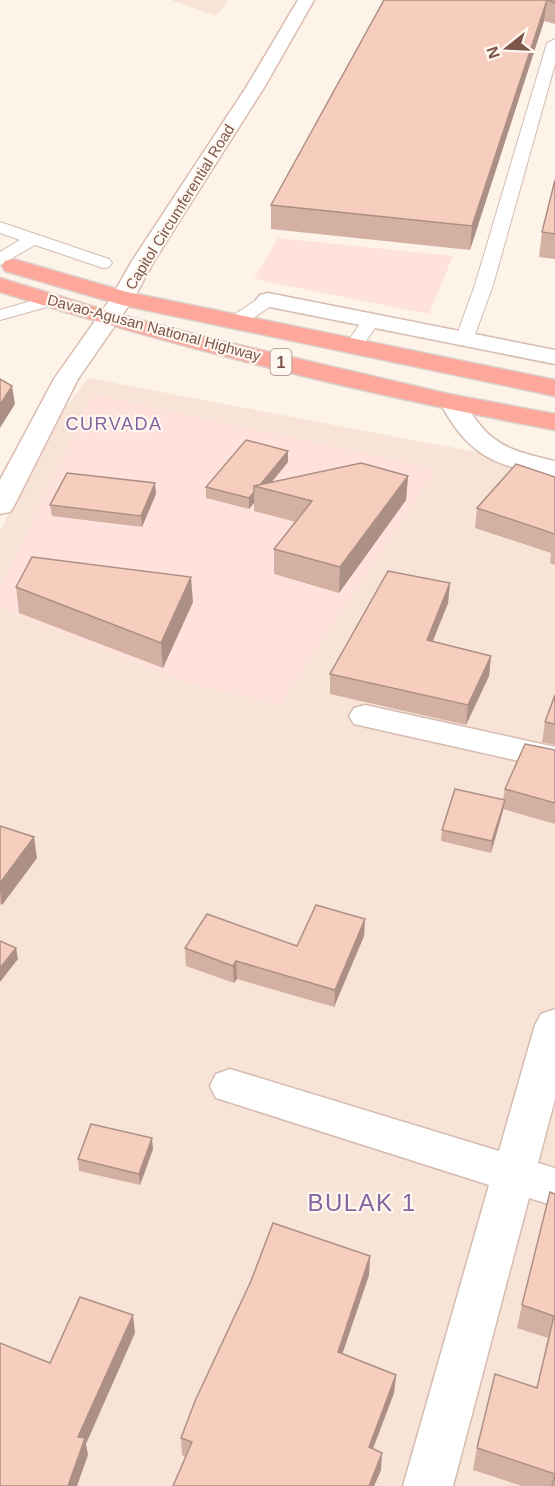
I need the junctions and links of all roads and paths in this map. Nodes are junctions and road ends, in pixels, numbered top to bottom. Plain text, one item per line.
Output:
1 (306, 0) edge
2 (554, 43) edge
3 (0, 227) edge
4 (33, 239) junction
5 (0, 261) edge
6 (103, 262) dead end
7 (0, 285) edge
8 (268, 300) joint
9 (48, 301) junction
10 (116, 308) junction
11 (0, 315) edge
12 (370, 322) junction
13 (234, 323) junction
14 (464, 340) junction
15 (353, 347) junction
16 (555, 357) edge
17 (555, 388) edge
18 (453, 403) junction
19 (555, 422) edge
20 (555, 469) edge
21 (0, 507) edge
22 (365, 716) dead end
23 (555, 758) edge
24 (555, 1024) edge
25 (230, 1086) dead end
26 (514, 1174) junction
27 (555, 1187) edge
28 (428, 1486) edge

1 - 10 main road, Capitol Circumferential Road
2 - 14 lane
3 - 4 lane
4 - 5 lane
4 - 6 lane
5 - 10 highway, Davao-Agusan National Highway / 1
7 - 9 highway, Davao-Agusan National Highway / 1
8 - 12 main road
8 - 13 lane
9 - 10 highway, Davao-Agusan National Highway / 1
9 - 11 lane
10 - 13 highway, Davao-Agusan National Highway / 1
10 - 18 highway, Davao-Agusan National Highway / 1
10 - 21 main road, Capitol Circumferential Road
12 - 14 main road
12 - 15 lane
13 - 15 highway, Davao-Agusan National Highway / 1
14 - 16 main road
15 - 17 highway, Davao-Agusan National Highway / 1
18 - 19 highway, Davao-Agusan National Highway / 1
18 - 20 main road
22 - 23 main road
24 - 26 main road
25 - 26 main road
26 - 27 main road
26 - 28 main road

